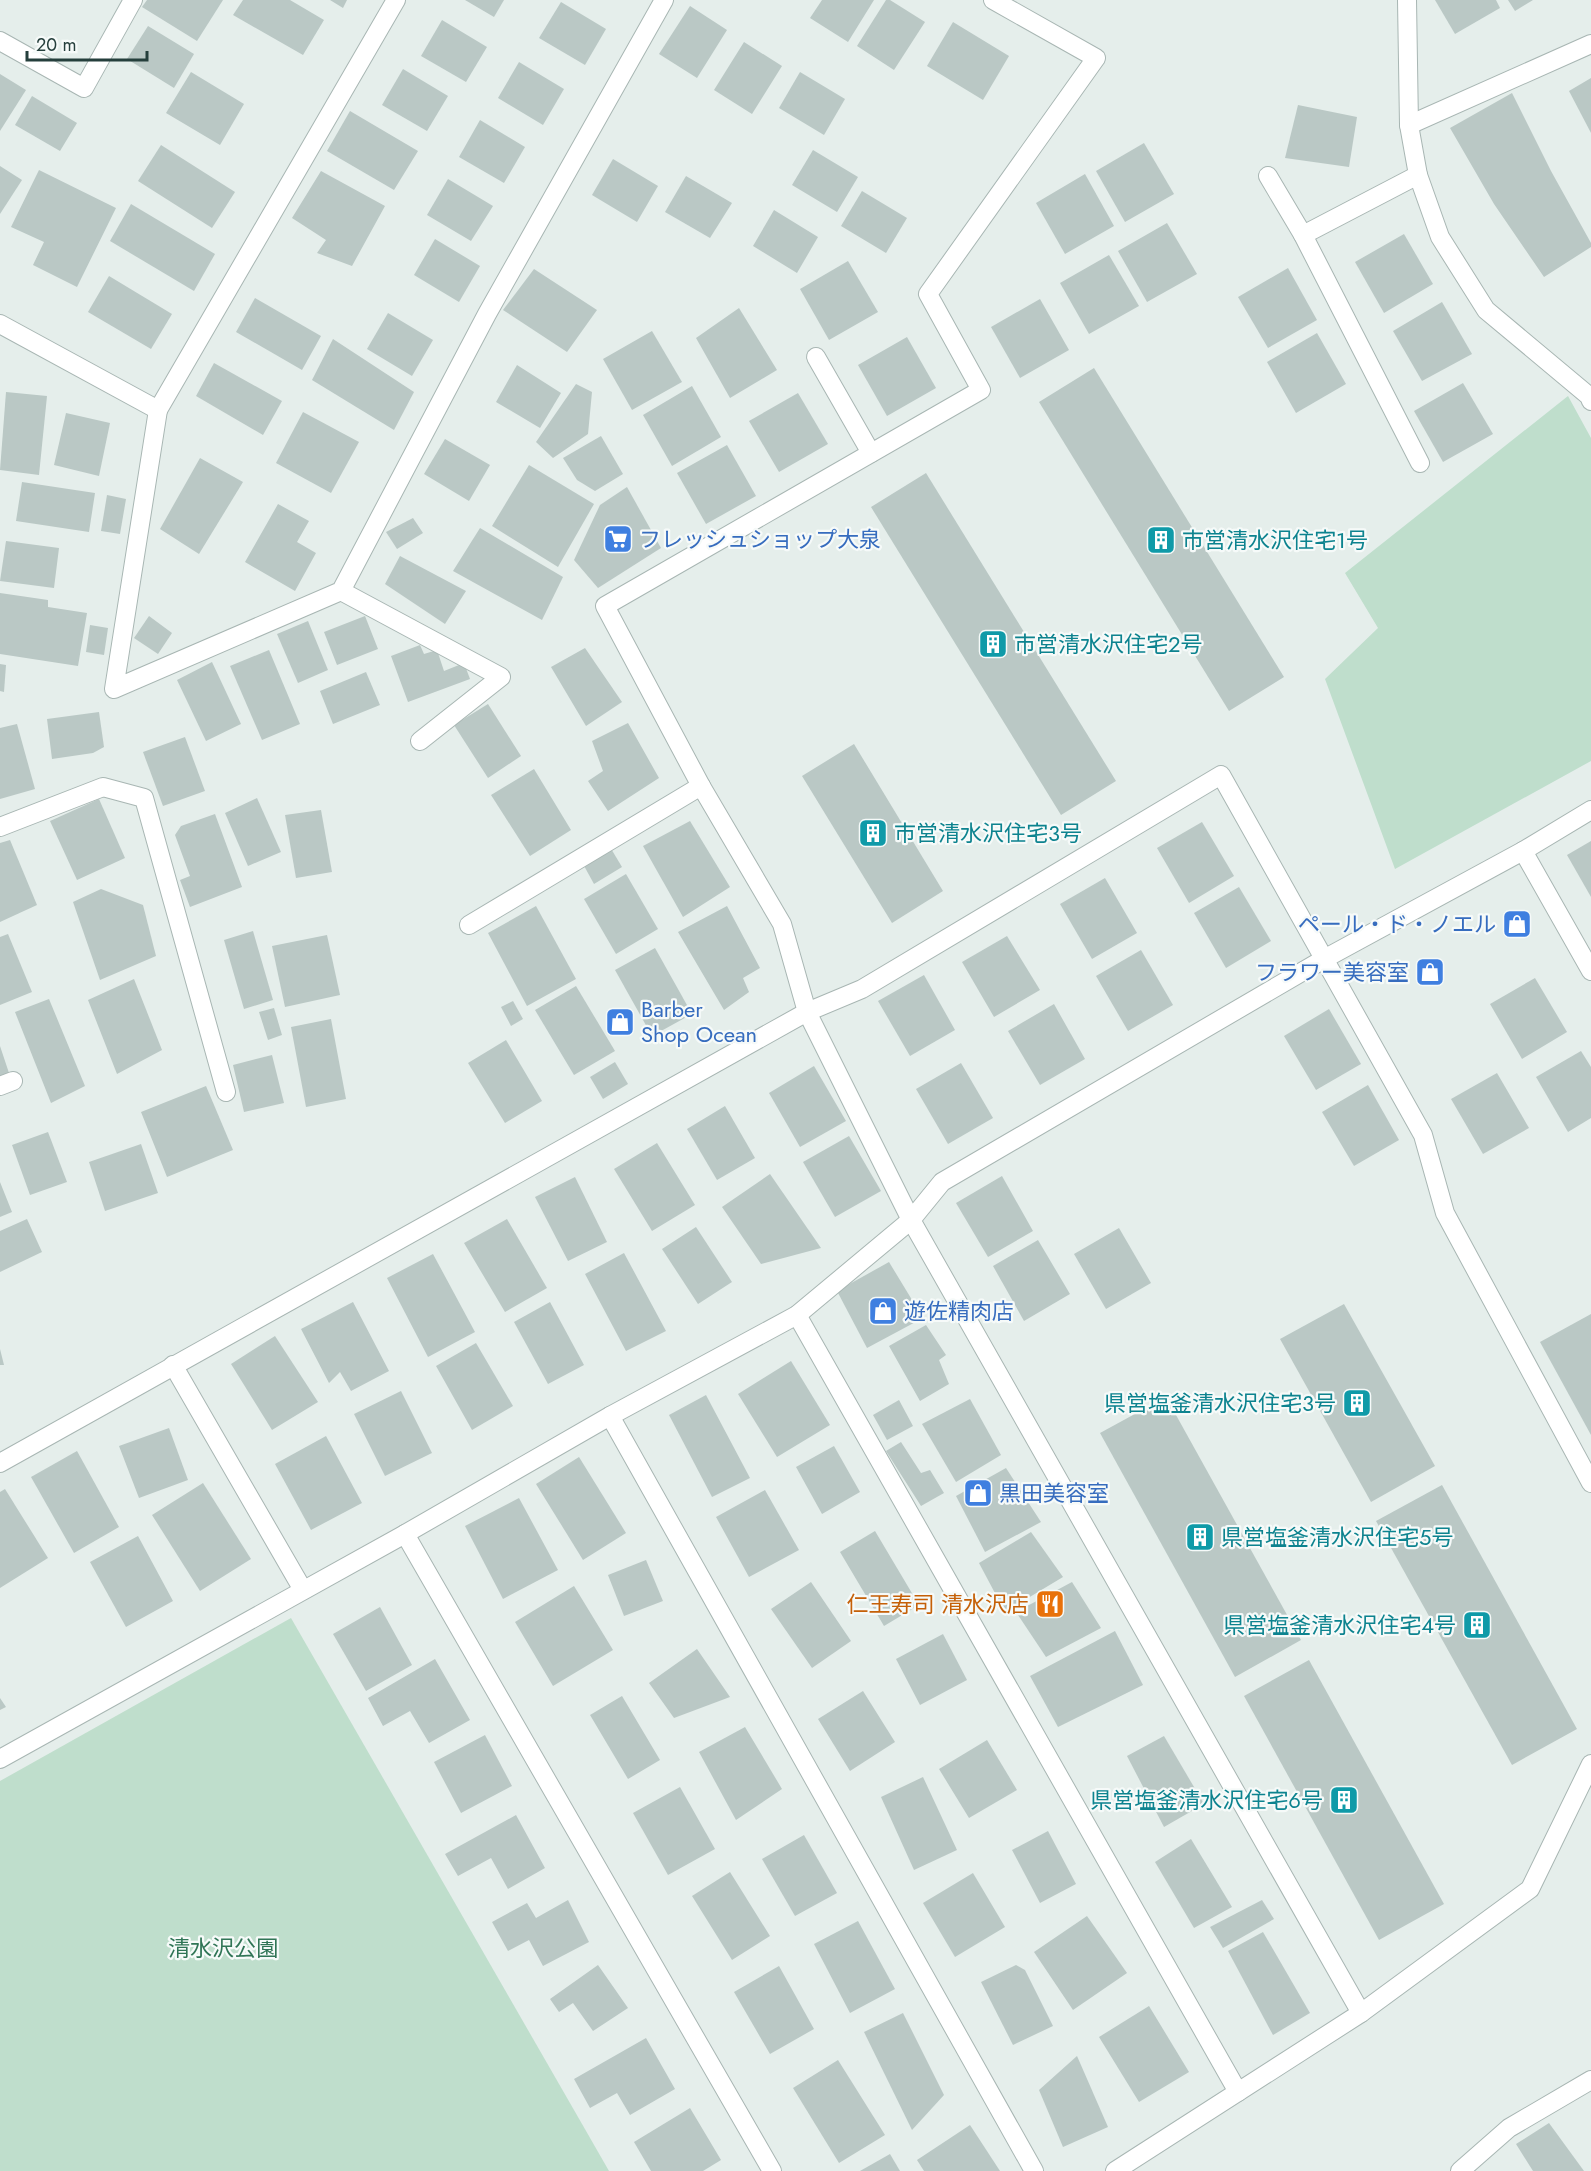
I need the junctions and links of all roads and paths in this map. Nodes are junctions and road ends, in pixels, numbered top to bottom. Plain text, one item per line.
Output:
1 (133, 0) edge
2 (396, 0) edge
3 (664, 0) edge
4 (993, 0) edge
5 (1407, 0) edge
6 (0, 41) edge
7 (1591, 44) edge
8 (1409, 125) junction
9 (1418, 175) junction
10 (1268, 176) dead end
11 (1303, 235) junction
12 (0, 324) edge
13 (816, 357) dead end
14 (1591, 401) edge
15 (158, 410) junction
16 (872, 453) junction
17 (1420, 463) dead end
18 (341, 591) junction
19 (420, 741) dead end
20 (701, 786) junction
21 (1591, 810) edge
22 (0, 827) edge
23 (1523, 851) junction
24 (469, 925) dead end
25 (1324, 959) junction
26 (1591, 971) edge
27 (807, 1012) junction
28 (226, 1092) dead end
29 (911, 1220) junction
30 (797, 1315) junction
31 (173, 1365) junction
32 (610, 1416) junction
33 (0, 1463) edge
34 (1591, 1483) edge
35 (405, 1534) junction
36 (303, 1590) junction
37 (0, 1759) edge
38 (1591, 1764) edge
39 (1361, 2013) junction
40 (1591, 2080) edge
41 (1238, 2092) junction
42 (772, 2171) edge
43 (1034, 2171) edge
44 (1115, 2171) edge
45 (1461, 2171) edge

1 - 6 street
2 - 15 street
3 - 18 street
4 - 16 street
5 - 8 street
7 - 8 street
8 - 9 street
9 - 11 street
9 - 14 street
10 - 11 street
11 - 17 street
12 - 15 street
13 - 16 street
15 - 18 street
16 - 20 street
18 - 19 street
20 - 24 street
20 - 27 street
21 - 23 street
22 - 28 street
23 - 25 street
23 - 26 street
25 - 27 street
25 - 29 street
25 - 34 street
27 - 29 street
27 - 31 street
29 - 30 street
29 - 39 street
30 - 32 street
30 - 41 street
31 - 33 street
31 - 36 street
32 - 35 street
32 - 43 street
35 - 36 street
35 - 42 street
36 - 37 street
38 - 39 street
39 - 41 street
40 - 45 street
41 - 44 street

